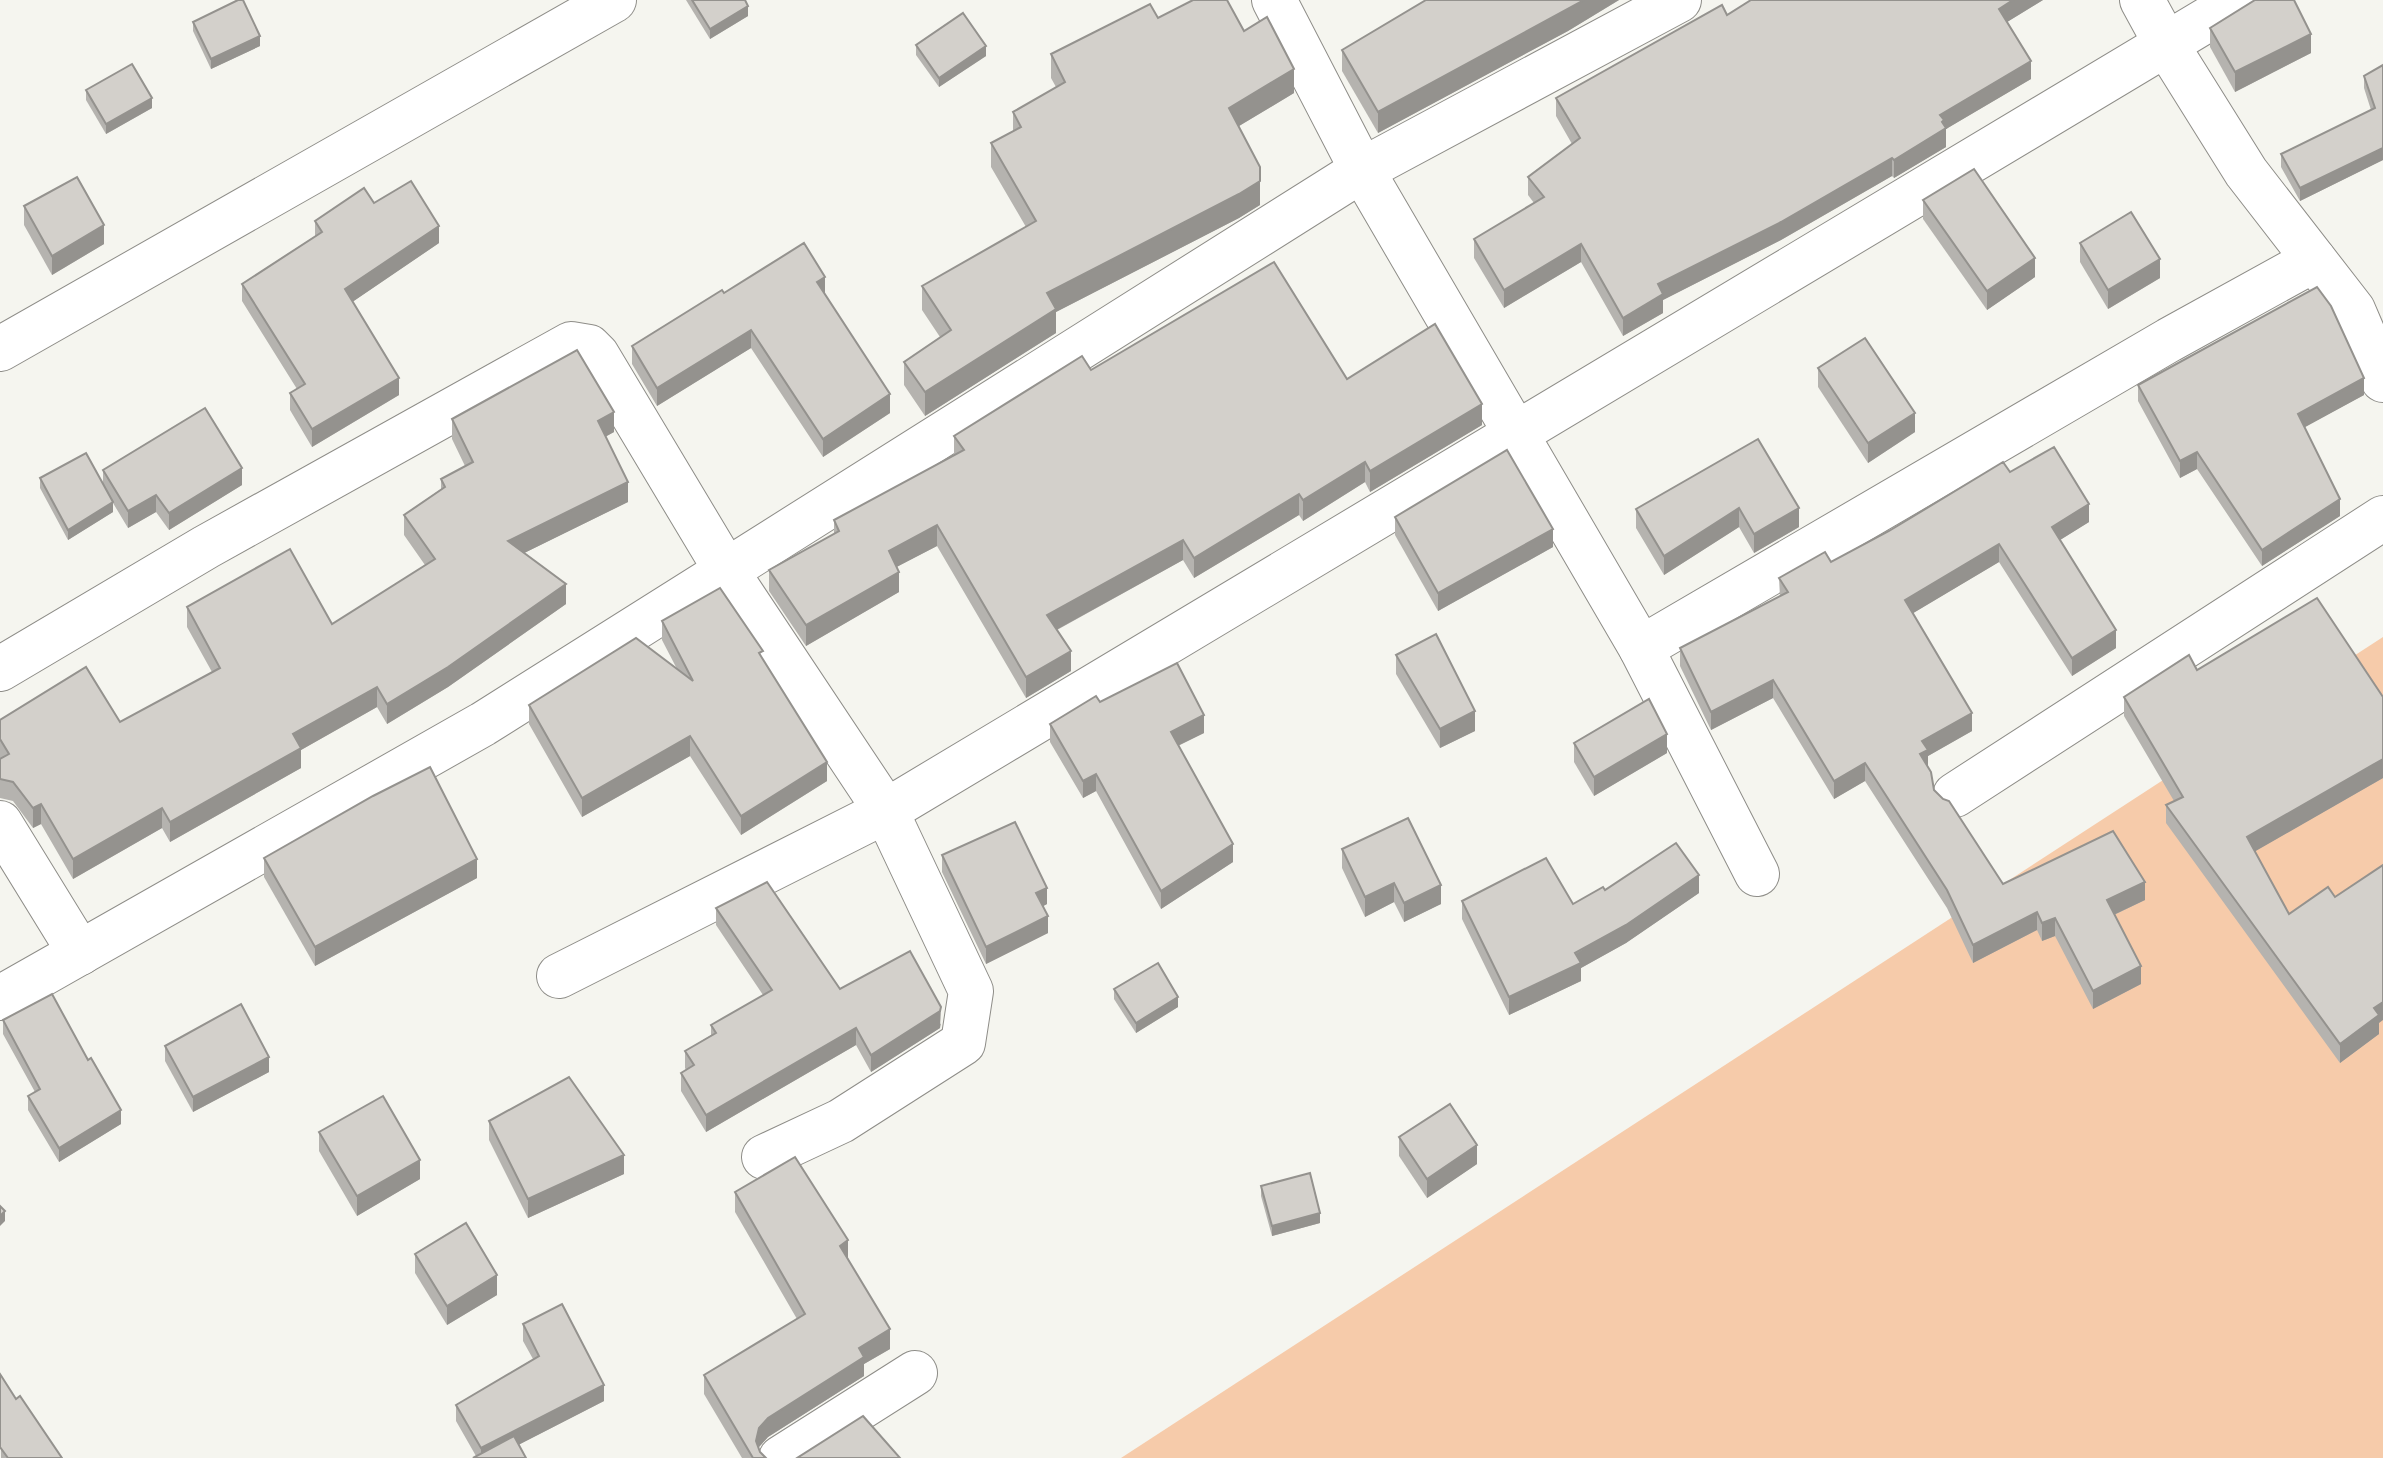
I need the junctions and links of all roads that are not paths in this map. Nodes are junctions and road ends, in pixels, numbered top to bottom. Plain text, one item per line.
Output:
1 (614, 0) edge
2 (1274, 0) edge
3 (1679, 0) edge
4 (2142, 0) edge
5 (2240, 0) edge
6 (2166, 44) junction
7 (1362, 170) junction
8 (2314, 260) junction
9 (0, 349) edge
10 (2383, 380) edge
11 (1516, 432) junction
12 (2383, 518) edge
13 (727, 572) junction
14 (1641, 648) junction
15 (0, 669) edge
16 (1955, 795) dead end
17 (886, 811) junction
18 (0, 823) edge
19 (1757, 874) dead end
20 (80, 953) junction
21 (559, 976) dead end
22 (0, 998) edge
23 (764, 1157) dead end
24 (915, 1373) dead end
25 (781, 1458) edge

1 - 9 street
2 - 7 street
3 - 7 street
4 - 6 street
5 - 6 street
6 - 8 street
6 - 11 street
7 - 11 street
7 - 13 street
8 - 10 street
8 - 14 street
11 - 14 street
11 - 17 street
12 - 16 street
13 - 15 street
13 - 17 street
13 - 20 street
14 - 19 street
17 - 21 street
17 - 23 street
18 - 20 street
20 - 22 street
24 - 25 street

